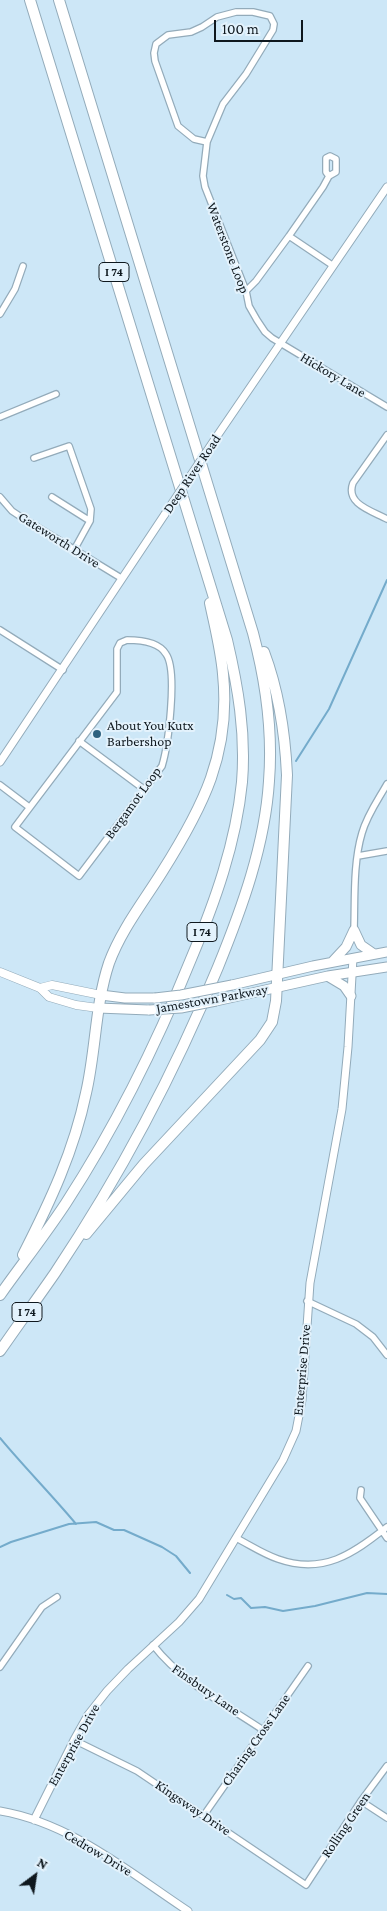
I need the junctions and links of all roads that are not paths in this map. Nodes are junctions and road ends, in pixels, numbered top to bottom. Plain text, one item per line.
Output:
1 (30, 0) edge
2 (59, 0) edge
3 (207, 142) junction
4 (329, 176) dead end
5 (387, 187) edge
6 (289, 236) junction
7 (332, 265) junction
8 (23, 266) dead end
9 (246, 291) junction
10 (0, 314) edge
11 (279, 343) junction
12 (56, 394) dead end
13 (387, 407) edge
14 (0, 416) edge
15 (387, 435) edge
16 (34, 458) dead end
17 (0, 497) edge
18 (52, 497) dead end
19 (90, 520) junction
20 (387, 520) edge
21 (197, 544) junction
22 (74, 550) junction
23 (121, 578) junction
24 (247, 612) junction
25 (0, 630) edge
26 (63, 670) junction
27 (79, 741) junction
28 (0, 762) edge
29 (387, 784) edge
30 (0, 785) edge
31 (145, 790) junction
32 (29, 807) junction
33 (387, 851) edge
34 (358, 856) junction
35 (354, 930) junction
36 (387, 952) edge
37 (374, 954) junction
38 (354, 958) junction
39 (332, 962) junction
40 (387, 967) edge
41 (0, 972) edge
42 (353, 972) junction
43 (278, 974) junction
44 (328, 976) junction
45 (40, 988) junction
46 (277, 988) junction
47 (101, 995) junction
48 (351, 996) junction
49 (98, 1008) junction
50 (55, 1273) junction
51 (10, 1281) junction
52 (0, 1295) edge
53 (307, 1301) junction
54 (0, 1351) edge
55 (387, 1355) edge
56 (362, 1490) dead end
57 (384, 1529) edge
58 (236, 1538) junction
59 (387, 1538) edge
60 (57, 1597) dead end
61 (153, 1646) junction
62 (308, 1666) dead end
63 (0, 1667) edge
64 (263, 1730) junction
65 (74, 1740) junction
66 (387, 1766) edge
67 (361, 1801) junction
68 (0, 1811) edge
69 (204, 1815) junction
70 (387, 1818) edge
71 (34, 1820) junction
72 (306, 1885) joint
73 (188, 1911) edge

1 - 21 highway, I 74
2 - 24 highway, I 74
3 - 3 street, Waterstone Loop
3 - 9 street, Waterstone Loop
4 - 6 street
5 - 7 street, Deep River Road
6 - 7 street
6 - 9 street
7 - 11 street, Deep River Road
8 - 10 street
9 - 11 street, Waterstone Loop
11 - 13 street, Hickory Lane
11 - 23 street, Deep River Road, bridge
12 - 14 street
15 - 20 street
16 - 19 street
17 - 22 street, Gateworth Drive
18 - 19 street
19 - 22 street
21 - 47 highway
21 - 51 highway, I 74
22 - 23 street, Gateworth Drive
23 - 26 street, Deep River Road
24 - 43 highway
24 - 50 highway, I 74
25 - 26 street
26 - 28 street, Deep River Road
27 - 31 street
27 - 31 street, Bergamot Loop
27 - 32 street, Bergamot Loop
29 - 34 street
30 - 32 street
31 - 32 street, Bergamot Loop
33 - 34 street
34 - 35 street
35 - 37 main road
35 - 39 main road
36 - 37 main road, Jamestown Parkway
37 - 38 main road, Jamestown Parkway
38 - 39 main road, Jamestown Parkway
38 - 42 street, Enterprise Drive
39 - 43 main road, Jamestown Parkway
40 - 42 main road, Jamestown Parkway
41 - 45 main road, Jamestown Parkway
42 - 44 main road, Jamestown Parkway
42 - 48 street, Enterprise Drive
43 - 46 highway
43 - 47 main road, Jamestown Parkway, bridge
44 - 46 main road, Jamestown Parkway
44 - 48 main road
45 - 47 main road, Jamestown Parkway
45 - 49 main road, Jamestown Parkway
46 - 49 main road, Jamestown Parkway, bridge
46 - 50 highway
47 - 49 highway
48 - 53 street, Enterprise Drive
49 - 51 highway
50 - 54 highway, I 74
51 - 52 highway, I 74
53 - 55 street
53 - 58 street, Enterprise Drive
56 - 57 street
57 - 58 street
57 - 59 street
58 - 61 street, Enterprise Drive
60 - 63 street
61 - 64 street, Finsbury Lane
61 - 65 street, Enterprise Drive
62 - 64 street, Charing Cross Lane
64 - 69 street, Charing Cross Lane
65 - 69 street, Kingsway Drive
65 - 71 street, Enterprise Drive
66 - 67 street, Rolling Green
67 - 70 street
67 - 72 street, Rolling Green
68 - 71 street, Cedrow Drive
69 - 72 street, Kingsway Drive
71 - 73 street, Cedrow Drive

